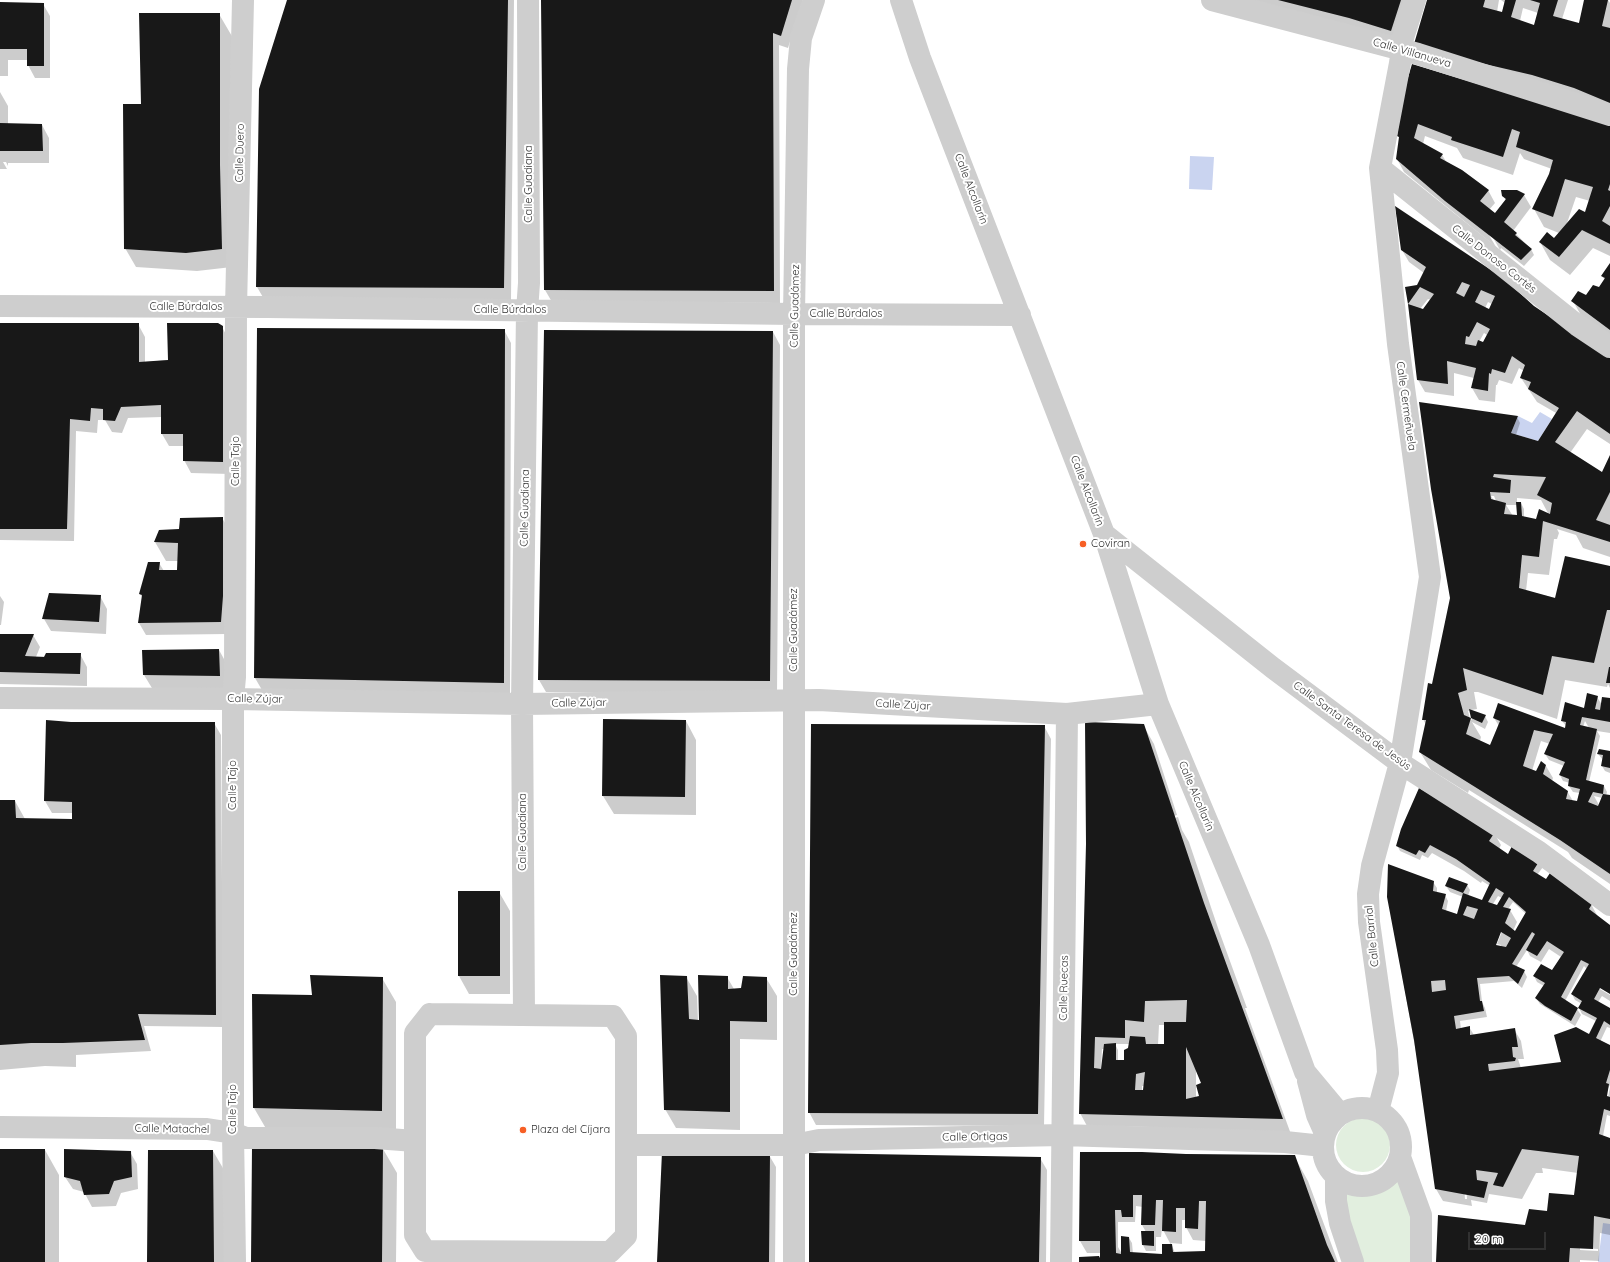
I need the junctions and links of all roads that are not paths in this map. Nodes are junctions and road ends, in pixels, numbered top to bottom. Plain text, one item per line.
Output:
1 (528, 0) edge
2 (814, 0) edge
3 (901, 0) edge
4 (1212, 0) edge
5 (1415, 0) edge
6 (244, 1) edge
7 (1401, 49) junction
8 (1610, 115) edge
9 (1380, 168) junction
10 (0, 306) edge
11 (236, 308) junction
12 (527, 310) junction
13 (794, 314) junction
14 (1020, 314) junction
15 (1610, 347) edge
16 (1104, 534) junction
17 (0, 698) edge
18 (233, 699) junction
19 (794, 701) junction
20 (522, 704) junction
21 (1158, 704) junction
22 (1067, 714) junction
23 (1400, 763) junction
24 (1610, 905) edge
25 (524, 1015) junction
26 (1305, 1072) junction
27 (1378, 1111) junction
28 (1340, 1114) junction
29 (0, 1127) edge
30 (233, 1133) junction
31 (1062, 1136) junction
32 (1324, 1140) junction
33 (414, 1141) junction
34 (627, 1145) junction
35 (794, 1145) junction
36 (1400, 1157) junction
37 (1336, 1176) junction
38 (519, 1257) edge
39 (235, 1262) edge
40 (794, 1262) edge
41 (1061, 1262) edge
42 (1354, 1262) edge
43 (1421, 1262) edge

1 - 12 street, Calle Guadiana
2 - 13 street, Calle Guadámez
3 - 14 street, Calle Alcollarín
4 - 7 street, Calle Villanueva
5 - 7 street, Calle Cermeñuela
6 - 11 street, Calle Duero
7 - 8 street, Calle Villanueva
7 - 9 street, Calle Cermeñuela
9 - 15 street, Calle Donoso Cortés
9 - 23 street, Calle Cermeñuela
10 - 11 street, Calle Búrdalos
11 - 12 street, Calle Búrdalos
11 - 18 street, Calle Tajo
12 - 13 street, Calle Búrdalos
12 - 20 street, Calle Guadiana
13 - 14 street, Calle Búrdalos
13 - 19 street, Calle Guadámez
14 - 16 street, Calle Alcollarín
16 - 21 street, Calle Alcollarín
16 - 23 street, Calle Santa Teresa de Jesús
17 - 18 street, Calle Zújar
18 - 20 street, Calle Zújar
18 - 30 street, Calle Tajo
19 - 20 street, Calle Zújar
19 - 22 street, Calle Zújar
19 - 35 street, Calle Guadámez
20 - 25 street, Calle Guadiana
21 - 22 street, Calle Zújar
21 - 26 street, Calle Alcollarín
22 - 31 street, Calle Ruecas
23 - 24 street, Calle Santa Teresa de Jesús
23 - 27 street, Calle Barrial
25 - 33 street
25 - 34 street
26 - 28 street, Calle Alcollarín
26 - 32 street, Calle Alcollarín
27 - 28 street
27 - 36 street
28 - 32 street
29 - 30 street, Calle Matachel
30 - 33 street, Calle Matachel
30 - 39 street, Calle Tajo
31 - 32 street, Calle Ortigas
31 - 35 street, Calle Ortigas
31 - 41 street, Calle Ruecas
32 - 37 street
33 - 38 street
34 - 35 street, Calle Ortigas
34 - 38 street
35 - 40 street, Calle Guadámez
36 - 37 street
36 - 43 street
37 - 42 street

